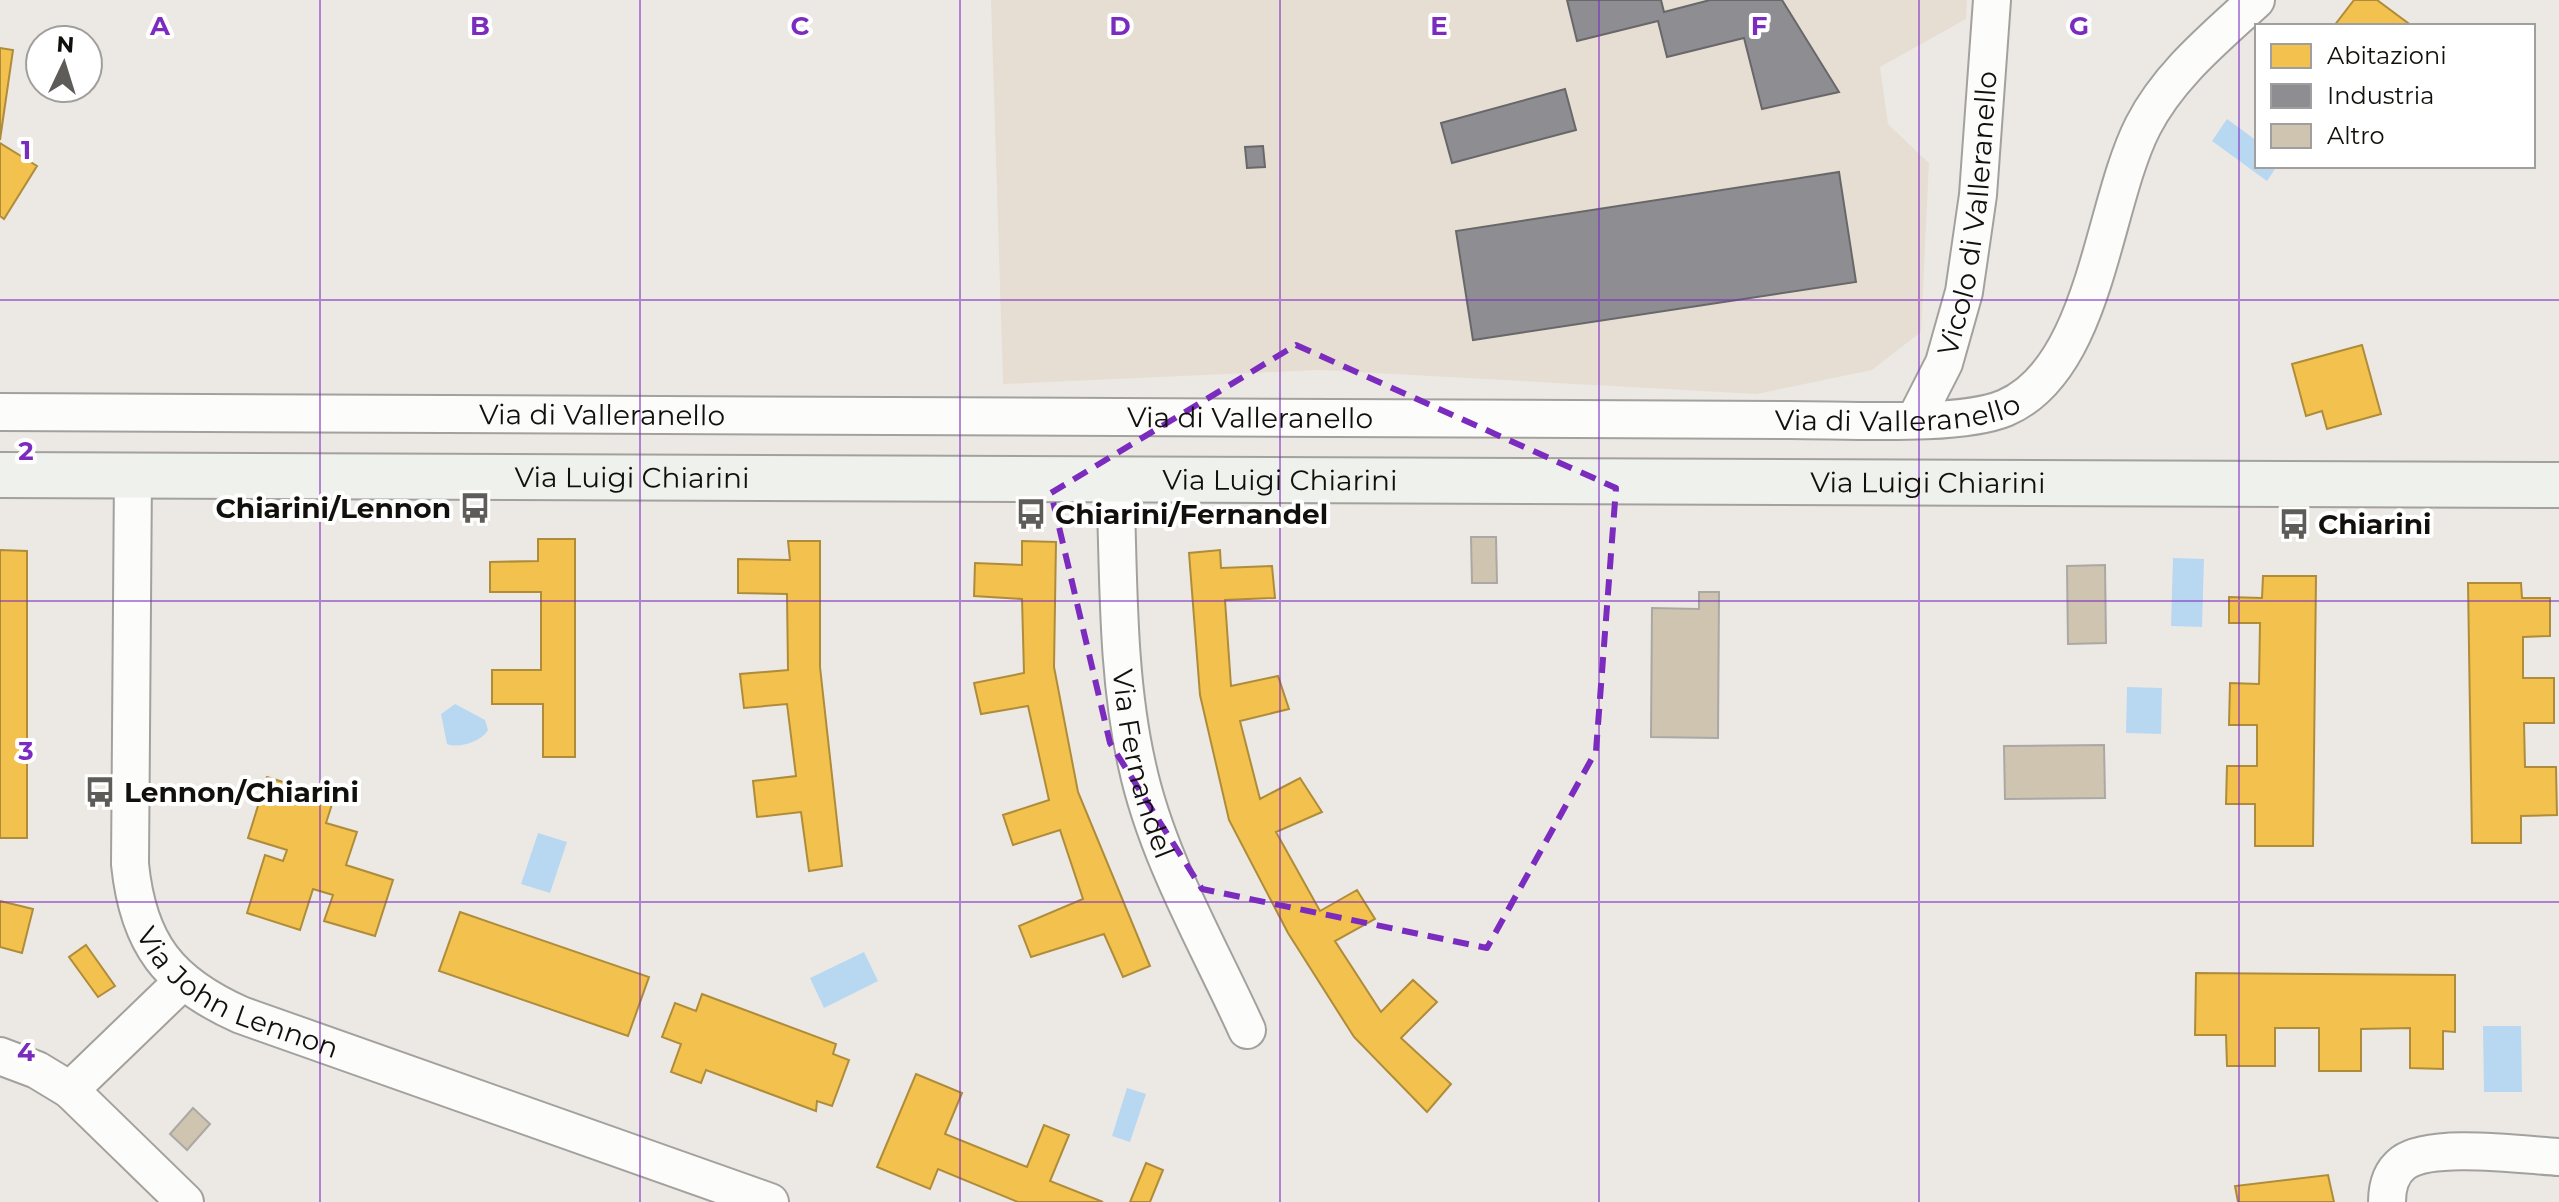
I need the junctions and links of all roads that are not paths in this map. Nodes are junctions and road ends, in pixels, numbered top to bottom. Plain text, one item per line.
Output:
1 (1992, 0) edge
2 (2256, 0) edge
3 (0, 412) edge
4 (1916, 418) junction
5 (133, 474) junction
6 (0, 475) edge
7 (1115, 478) junction
8 (2559, 485) edge
9 (182, 982) junction
10 (1247, 1030) dead end
11 (0, 1056) edge
12 (70, 1090) junction
13 (2559, 1157) edge
14 (185, 1202) edge
15 (770, 1202) edge
16 (2387, 1202) edge

1 - 4 street, Vicolo di Valleranello
2 - 4 street, Via di Valleranello
3 - 4 street, Via di Valleranello
5 - 6 street, Via Luigi Chiarini
5 - 7 street, Via Luigi Chiarini
5 - 9 street, Via John Lennon
7 - 8 street, Via Luigi Chiarini
7 - 10 street, Via Fernandel
9 - 12 street
9 - 15 street, Via John Lennon
11 - 12 street
12 - 14 street
13 - 16 street

